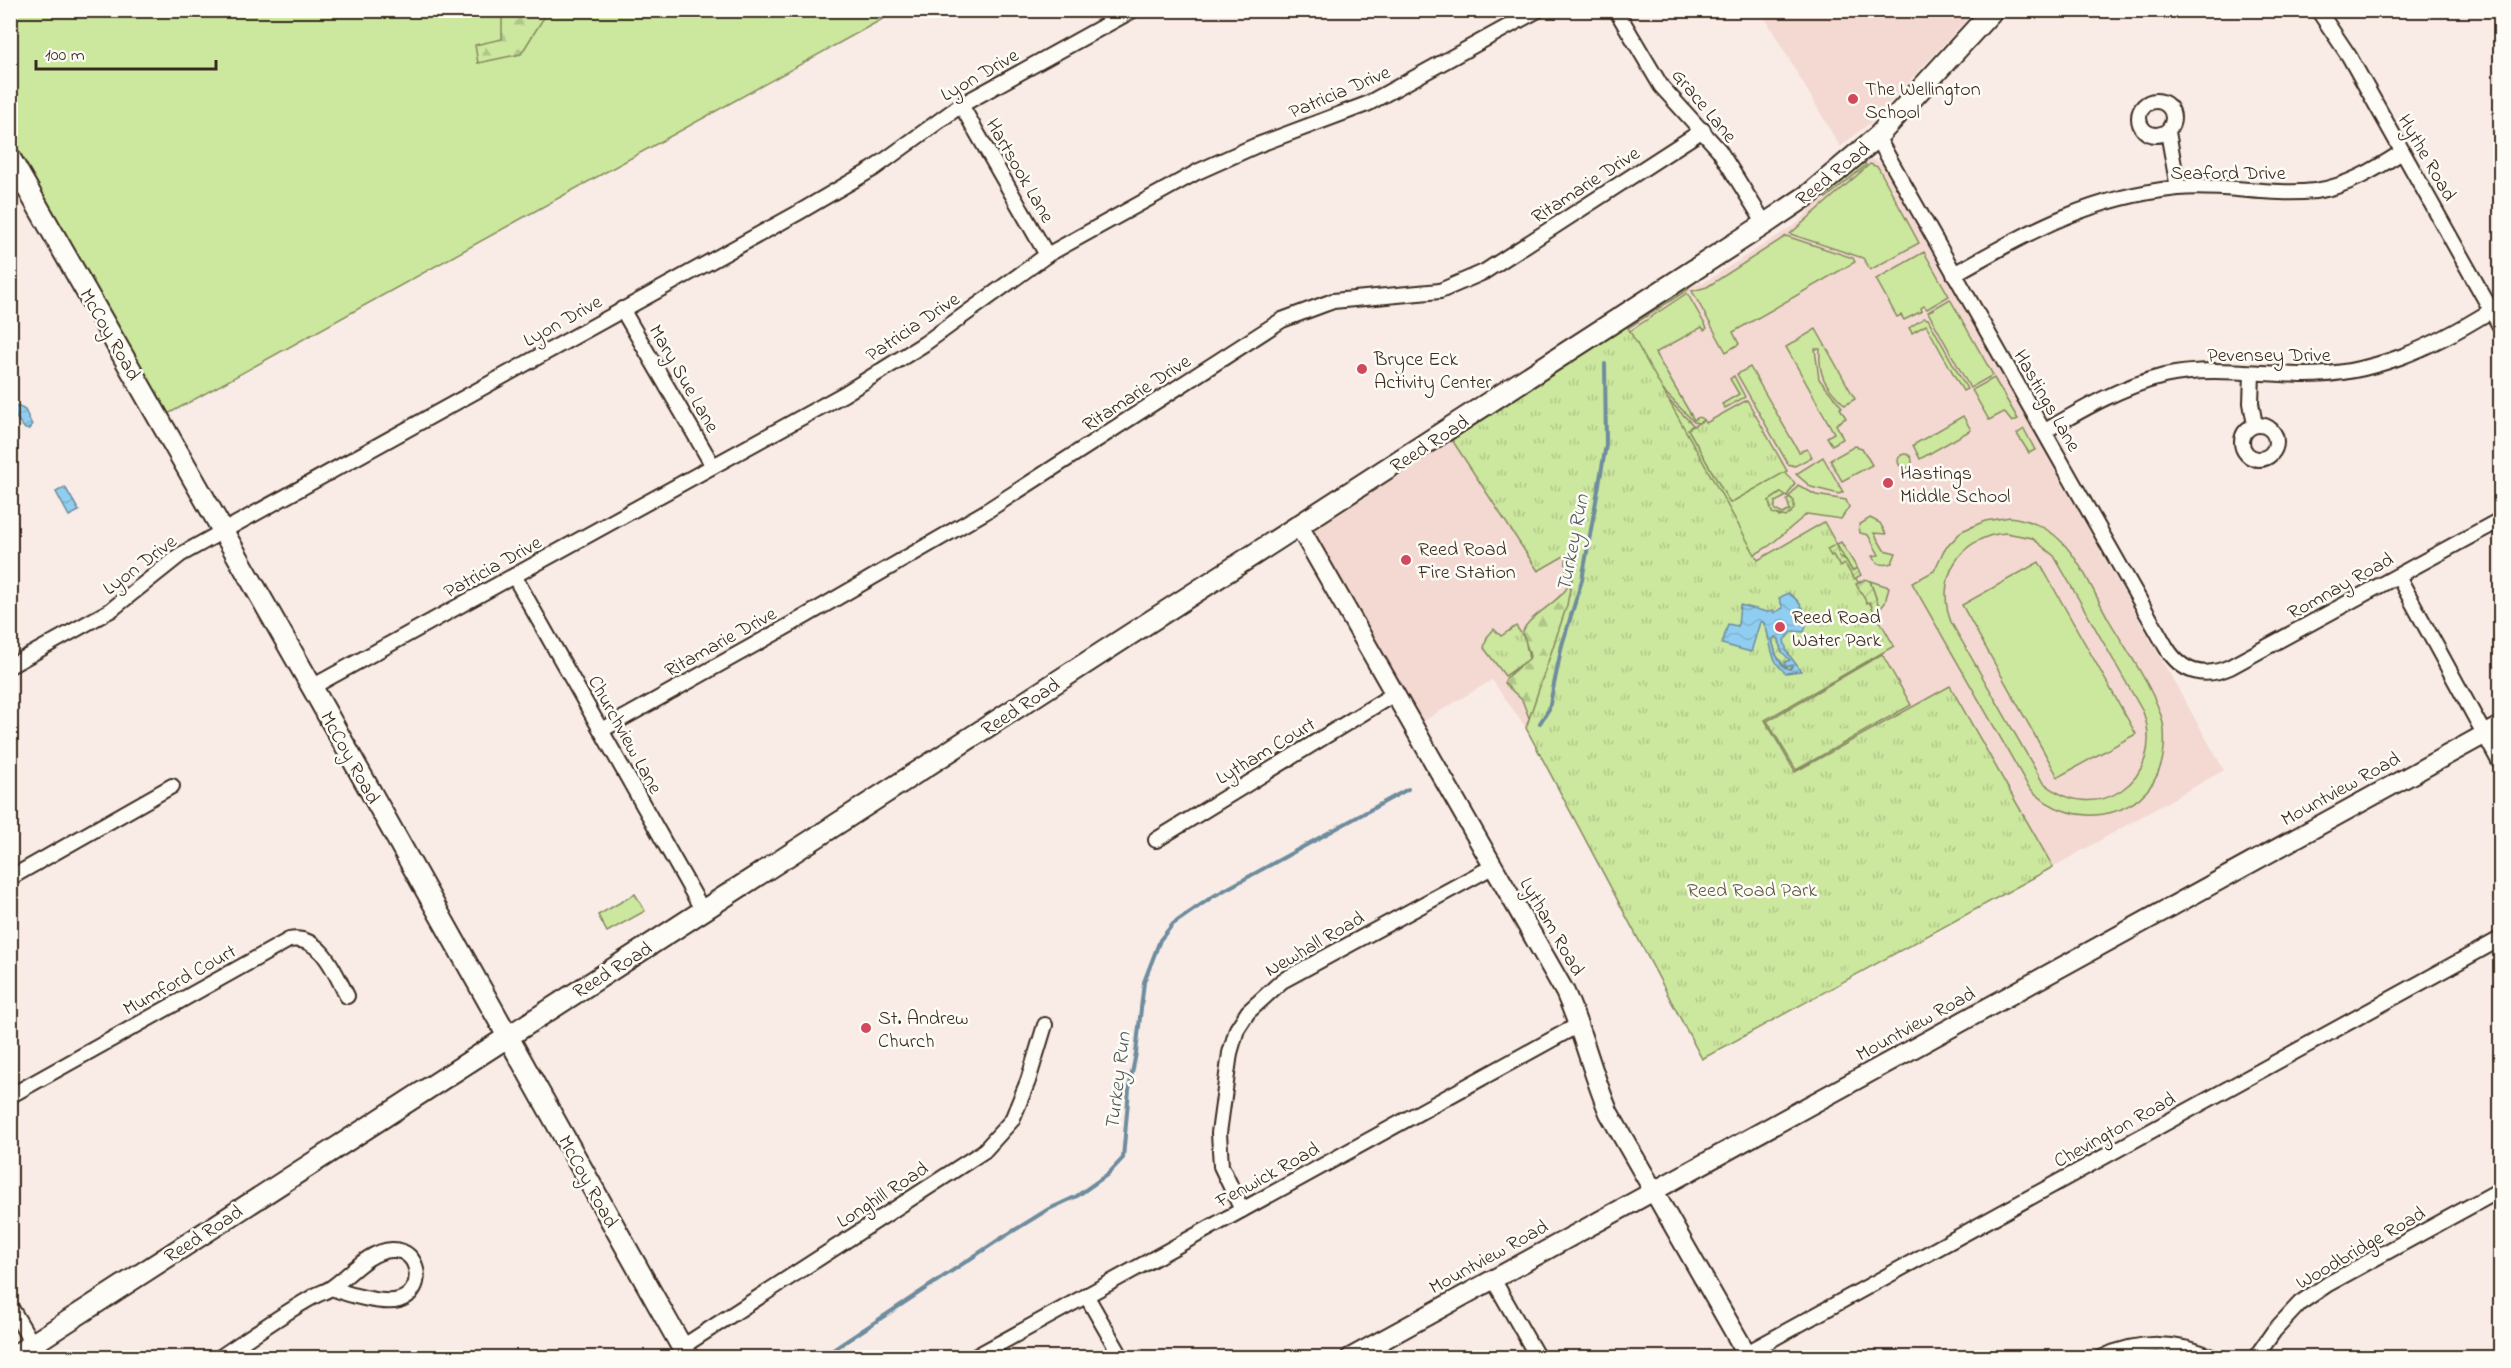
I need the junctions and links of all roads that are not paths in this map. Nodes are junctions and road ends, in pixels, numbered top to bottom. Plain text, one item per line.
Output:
1 (1133, 10) edge
2 (1538, 10) edge
3 (1616, 10) edge
4 (1993, 10) edge
5 (2318, 10) edge
6 (961, 105) junction
7 (1703, 130) junction
8 (2168, 132) dead end
9 (1877, 137) junction
10 (2402, 152) junction
11 (10, 158) edge
12 (2178, 189) junction
13 (1765, 224) junction
14 (1047, 255) junction
15 (1954, 274) junction
16 (622, 309) junction
17 (2492, 310) junction
18 (2500, 326) edge
19 (2252, 373) junction
20 (2255, 425) dead end
21 (2044, 431) junction
22 (713, 466) junction
23 (2500, 520) edge
24 (1299, 526) junction
25 (223, 530) junction
26 (514, 576) junction
27 (2398, 576) junction
28 (10, 666) edge
29 (2195, 672) joint
30 (312, 687) junction
31 (1394, 694) junction
32 (602, 730) junction
33 (2493, 730) edge
34 (2500, 763) edge
35 (172, 786) dead end
36 (1156, 840) dead end
37 (1492, 867) junction
38 (10, 878) edge
39 (703, 911) junction
40 (2500, 939) edge
41 (347, 996) dead end
42 (1580, 1024) junction
43 (1045, 1025) dead end
44 (508, 1035) junction
45 (10, 1096) edge
46 (1654, 1190) junction
47 (2500, 1190) edge
48 (1242, 1210) junction
49 (1493, 1279) junction
50 (332, 1288) junction
51 (1086, 1295) junction
52 (10, 1306) edge
53 (37, 1351) edge
54 (685, 1352) edge
55 (1748, 1355) edge
56 (11, 1358) edge
57 (219, 1358) edge
58 (973, 1358) edge
59 (1122, 1358) edge
60 (1350, 1358) edge
61 (1538, 1358) edge
62 (2101, 1358) edge
63 (2214, 1358) edge
64 (2255, 1358) edge

1 - 6 street, Lyon Drive
2 - 14 street, Patricia Drive
3 - 7 street, Grace Lane
4 - 9 main road, Reed Road
5 - 10 street, Hythe Road
6 - 14 street, Hartsook Lane
6 - 16 street, Lyon Drive
7 - 13 street, Grace Lane
7 - 32 street, Ritamarie Drive
8 - 12 street
9 - 13 main road, Reed Road
9 - 15 street, Hastings Lane
10 - 12 street, Seaford Drive
10 - 17 street, Hythe Road
11 - 25 main road, McCoy Road
12 - 15 street, Seaford Drive
13 - 24 main road, Reed Road
14 - 22 street, Patricia Drive
15 - 21 street, Hastings Lane
16 - 22 street, Mary Sue Lane
16 - 25 street, Lyon Drive
17 - 18 street, Hythe Road
17 - 19 street, Pevensey Drive
19 - 20 street
19 - 21 street, Pevensey Drive
21 - 29 street, Hastings Lane
22 - 26 street, Patricia Drive
23 - 27 street, Romnay Road
24 - 31 street, Lytham Road
24 - 39 main road, Reed Road
25 - 28 street, Lyon Drive
25 - 30 main road, McCoy Road
26 - 30 street, Patricia Drive
26 - 32 street, Churchview Lane
27 - 29 street, Romnay Road
27 - 33 street
30 - 44 main road, McCoy Road
31 - 36 street, Lytham Court
31 - 37 street, Lytham Road
32 - 39 street, Churchview Lane
33 - 34 street
33 - 46 street, Mountview Road
35 - 38 street
37 - 42 street, Lytham Road
37 - 48 street, Newhall Road
39 - 44 main road, Reed Road
40 - 55 street, Chevington Road
41 - 45 street, Mumford Court
42 - 46 street, Lytham Road
42 - 48 street, Fenwick Road
43 - 54 street, Longhill Road
44 - 53 main road, Reed Road
44 - 54 main road, McCoy Road
46 - 49 street, Mountview Road
46 - 55 street, Lytham Road
47 - 64 street, Woodbridge Road
48 - 51 street, Fenwick Road
49 - 60 street, Mountview Road
49 - 61 street
50 - 50 street
50 - 57 street
51 - 58 street, Fenwick Road
51 - 59 street
52 - 53 street
53 - 56 main road, Reed Road
62 - 63 street

